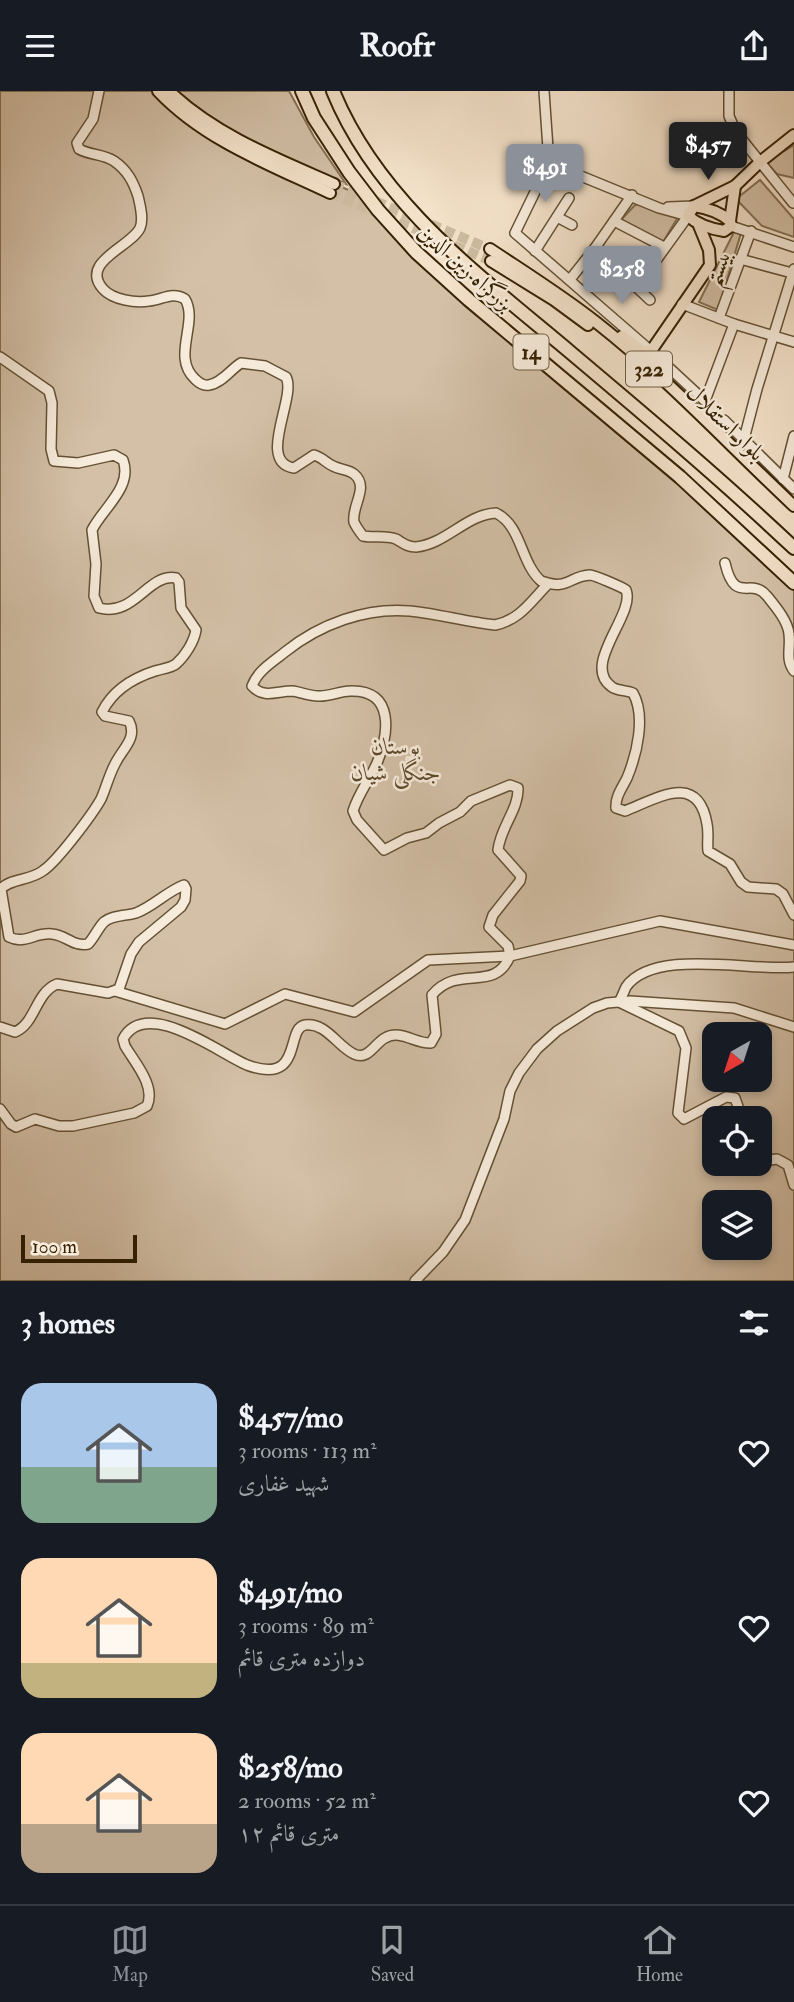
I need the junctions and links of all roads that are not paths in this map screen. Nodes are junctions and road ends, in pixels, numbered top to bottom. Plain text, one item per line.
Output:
1 (99, 91) edge
2 (158, 91) edge
3 (169, 91) edge
4 (293, 91) edge
5 (333, 91) edge
6 (544, 91) edge
7 (729, 91) edge
8 (304, 97) edge
9 (794, 135) edge
10 (760, 162) junction
11 (549, 163) junction
12 (735, 186) junction
13 (632, 195) junction
14 (569, 198) dead end
15 (793, 203) edge
16 (691, 211) junction
17 (557, 217) junction
18 (614, 221) junction
19 (698, 223) junction
20 (730, 224) junction
21 (572, 225) dead end
22 (751, 231) junction
23 (664, 247) junction
24 (794, 247) edge
25 (595, 248) junction
26 (490, 249) tunnel mouth
27 (536, 251) junction
28 (740, 259) junction
29 (491, 261) tunnel mouth
30 (793, 271) edge
31 (572, 277) dead end
32 (637, 288) junction
33 (650, 300) dead end
34 (569, 302) junction
35 (682, 304) junction
36 (719, 318) junction
37 (734, 324) junction
38 (773, 335) junction
39 (794, 342) edge
40 (651, 351) junction
41 (0, 357) edge
42 (724, 420) dead end
43 (794, 436) edge
44 (744, 439) junction
45 (783, 479) junction
46 (794, 489) edge
47 (794, 506) edge
48 (794, 516) edge
49 (794, 548) edge
50 (726, 563) dead end
51 (794, 583) edge
52 (548, 584) junction
53 (794, 671) edge
54 (794, 915) edge
55 (794, 945) edge
56 (510, 956) junction
57 (794, 967) edge
58 (114, 991) junction
59 (620, 1002) junction
60 (0, 1027) edge
61 (794, 1027) edge
62 (709, 1106) edge
63 (738, 1106) edge
64 (0, 1109) edge
65 (702, 1110) edge
66 (772, 1160) edge
67 (794, 1185) edge
68 (415, 1281) edge

1 - 52 street
2 - 3 main road
4 - 8 main road
5 - 49 highway, بزرگراه زین الدین / 14
6 - 11 street
7 - 10 street
8 - 51 highway, بزرگراه زین الدین / 14
9 - 10 main road
10 - 12 main road
10 - 15 street
11 - 13 street
11 - 27 street
12 - 16 main road
12 - 20 main road
13 - 16 street
13 - 18 street
14 - 17 street
16 - 19 main road
16 - 20 main road
16 - 23 street
17 - 21 street
17 - 27 street
18 - 23 street
18 - 25 street
19 - 20 main road
19 - 35 main road
20 - 22 street
22 - 24 street
22 - 28 street, بیستم
23 - 32 street
25 - 31 street
25 - 32 street
26 - 34 main road, بلوار استقلال / 322
27 - 40 street
28 - 30 street
28 - 36 street, بیستم
29 - 48 main road, بلوار استقلال / 322
30 - 38 street
32 - 33 street
34 - 40 main road
34 - 47 main road, بلوار استقلال / 322
35 - 36 street
35 - 40 main road
36 - 37 street
37 - 38 street
37 - 40 street
38 - 39 street
38 - 44 street
41 - 58 street
42 - 44 street
43 - 45 street
44 - 45 street
45 - 46 street
50 - 53 street
52 - 54 street
52 - 56 street
55 - 56 street
56 - 58 street
56 - 64 street
57 - 59 street
58 - 60 street
59 - 61 street
59 - 65 street
59 - 68 street
62 - 63 street
66 - 67 street

